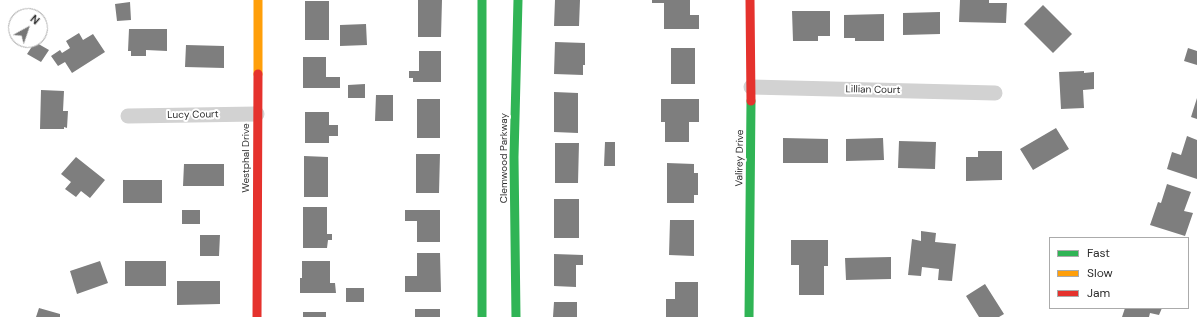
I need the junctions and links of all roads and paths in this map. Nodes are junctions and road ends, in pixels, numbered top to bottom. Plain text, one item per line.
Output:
1 (258, 0) edge
2 (482, 0) edge
3 (518, 0) edge
4 (750, 0) edge
5 (751, 87) junction
6 (995, 93) dead end
7 (257, 114) junction
8 (128, 116) dead end
9 (257, 317) edge
10 (482, 317) edge
11 (516, 317) edge
12 (749, 317) edge

1 - 7 street, Westphal Drive
2 - 10 street
3 - 11 street, Clemwood Parkway
4 - 5 street, Valirey Drive
5 - 6 street, Lillian Court
5 - 12 street, Valirey Drive
7 - 8 street, Lucy Court
7 - 9 street, Westphal Drive

